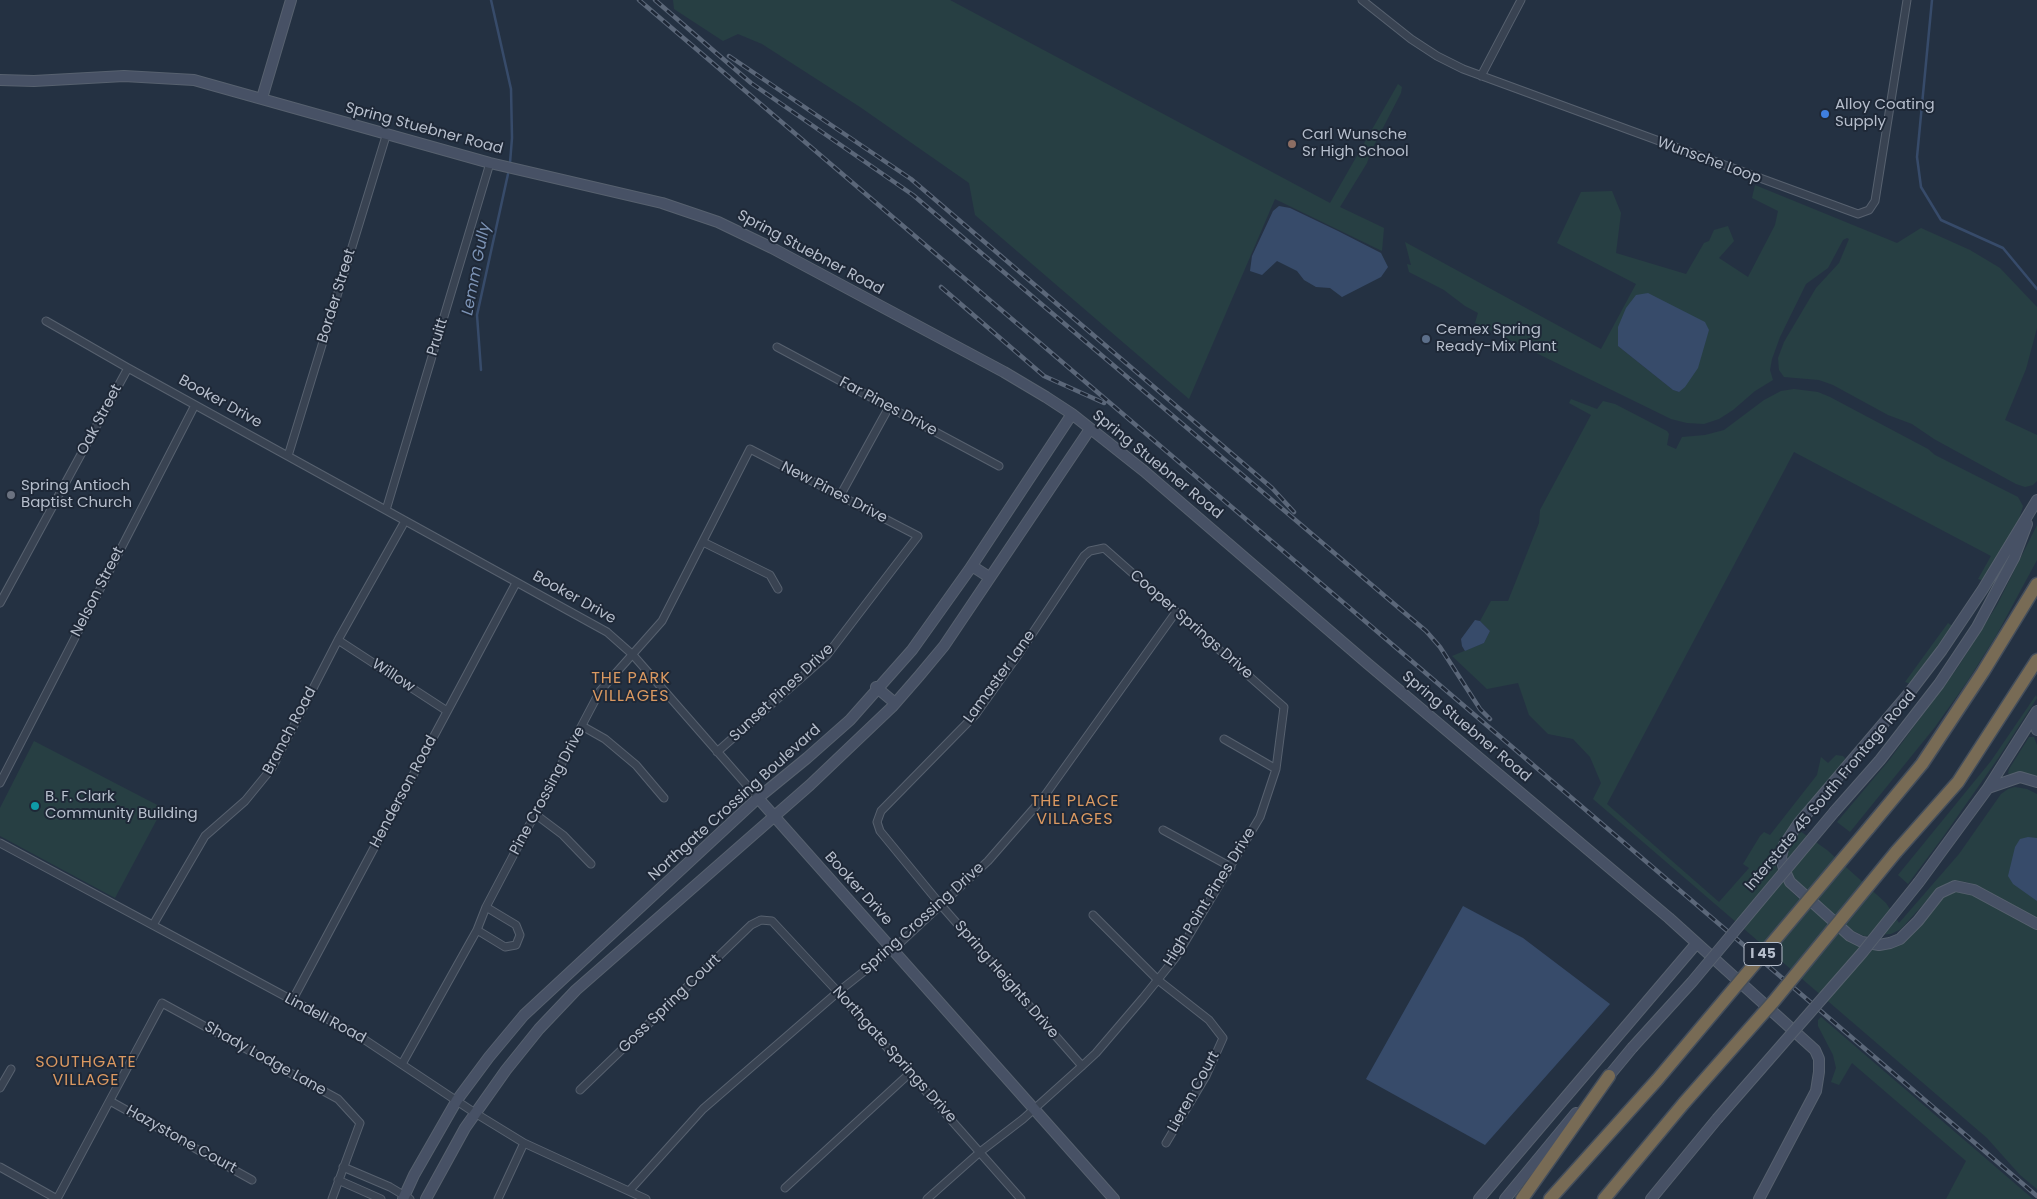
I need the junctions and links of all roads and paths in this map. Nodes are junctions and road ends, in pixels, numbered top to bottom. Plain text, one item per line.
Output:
1 (291, 0) edge
2 (1362, 0) edge
3 (1520, 0) edge
4 (1907, 0) edge
5 (1481, 76) junction
6 (0, 80) edge
7 (262, 98) junction
8 (386, 136) junction
9 (490, 163) junction
10 (46, 320) dead end
11 (777, 347) dead end
12 (128, 368) junction
13 (195, 405) junction
14 (889, 407) junction
15 (1072, 414) junction
16 (1090, 429) junction
17 (750, 449) joint
18 (288, 456) junction
19 (999, 466) dead end
20 (840, 496) junction
21 (2037, 500) edge
22 (386, 510) junction
23 (404, 521) junction
24 (918, 536) joint
25 (703, 542) junction
26 (1096, 549) joint
27 (972, 566) junction
28 (989, 577) junction
29 (516, 583) junction
30 (2037, 584) edge
31 (778, 589) dead end
32 (0, 604) edge
33 (1176, 612) junction
34 (338, 640) junction
35 (633, 654) junction
36 (2037, 660) edge
37 (876, 688) junction
38 (896, 703) junction
39 (1284, 706) joint
40 (447, 711) junction
41 (2035, 715) edge
42 (582, 726) junction
43 (2037, 730) edge
44 (1224, 739) dead end
45 (717, 752) junction
46 (1276, 768) junction
47 (0, 781) edge
48 (2037, 782) edge
49 (1988, 788) junction
50 (664, 798) dead end
51 (758, 798) junction
52 (535, 814) junction
53 (773, 816) junction
54 (877, 822) joint
55 (1163, 830) dead end
56 (0, 843) edge
57 (592, 864) dead end
58 (1231, 867) junction
59 (940, 904) junction
60 (486, 907) junction
61 (1092, 915) dead end
62 (761, 920) joint
63 (2037, 924) edge
64 (153, 925) junction
65 (477, 930) junction
66 (604, 941) junction
67 (1696, 944) junction
68 (892, 949) junction
69 (616, 955) junction
70 (1158, 980) junction
71 (838, 992) junction
72 (292, 1001) junction
73 (402, 1064) junction
74 (1082, 1066) junction
75 (11, 1069) dead end
76 (910, 1073) junction
77 (1609, 1076) junction
78 (0, 1088) edge
79 (580, 1090) dead end
80 (457, 1100) junction
81 (110, 1101) junction
82 (1033, 1109) junction
83 (475, 1113) junction
84 (524, 1143) junction
85 (1166, 1143) dead end
86 (980, 1152) junction
87 (343, 1166) junction
88 (0, 1167) edge
89 (252, 1180) dead end
90 (338, 1180) junction
91 (785, 1188) dead end
92 (630, 1190) junction
93 (406, 1198) edge
94 (57, 1199) edge
95 (332, 1199) edge
96 (381, 1199) edge
97 (426, 1199) edge
98 (498, 1199) edge
99 (646, 1199) edge
100 (926, 1199) edge
101 (1021, 1199) edge
102 (1114, 1199) edge
103 (1479, 1199) edge
104 (1505, 1199) edge
105 (1522, 1199) edge
106 (1550, 1199) edge
107 (1604, 1199) edge
108 (1651, 1199) edge
109 (1759, 1199) edge

1 - 7 main road
2 - 5 street, Wunsche Loop
3 - 5 street
4 - 5 street, Wunsche Loop
6 - 7 main road, Spring Stuebner Road
7 - 8 main road, Spring Stuebner Road
8 - 9 main road, Spring Stuebner Road
8 - 18 street, Border Street
9 - 15 main road, Spring Stuebner Road
9 - 22 street, Pruitt
10 - 12 street, Booker Drive
11 - 14 street, Far Pines Drive
12 - 13 street, Booker Drive
12 - 32 street, Oak Street
13 - 18 street, Booker Drive
13 - 47 street, Nelson Street
14 - 19 street, Far Pines Drive
14 - 20 street
15 - 16 main road, Spring Stuebner Road
15 - 27 main road, Northgate Crossing Boulevard
16 - 28 main road
16 - 67 main road, Spring Stuebner Road
17 - 20 street, New Pines Drive
17 - 25 street, Pine Crossing Drive
18 - 22 street, Booker Drive
20 - 24 street, New Pines Drive
21 - 63 main road
21 - 77 main road, Interstate 45 South Frontage Road, bridge
22 - 23 street, Booker Drive
23 - 29 street, Booker Drive
23 - 34 street, Branch Road
24 - 45 street, Sunset Pines Drive
25 - 31 street
25 - 35 street, Pine Crossing Drive
26 - 33 street, Cooper Springs Drive
26 - 54 street, Lamaster Lane
27 - 28 main road
27 - 37 main road, Northgate Crossing Boulevard
28 - 38 main road
29 - 35 street, Booker Drive
29 - 40 street, Henderson Road
30 - 106 highway, I 45, bridge
33 - 39 street, Cooper Springs Drive
33 - 59 street, Spring Crossing Drive
34 - 40 street, Willow
34 - 64 street, Branch Road
35 - 42 street, Pine Crossing Drive
35 - 45 street, Booker Drive
36 - 107 highway, I 45, bridge
37 - 38 main road
37 - 51 main road, Northgate Crossing Boulevard
38 - 53 main road
39 - 46 street, High Point Pines Drive
40 - 72 street, Henderson Road
41 - 43 main road
41 - 49 main road
42 - 50 street
42 - 52 street, Pine Crossing Drive
44 - 46 street
45 - 51 street, Booker Drive
46 - 58 street, High Point Pines Drive
48 - 49 main road
49 - 108 main road, bridge
51 - 53 main road, Booker Drive
51 - 66 main road, Northgate Crossing Boulevard
52 - 57 street
52 - 60 street, Pine Crossing Drive
53 - 68 main road, Booker Drive
53 - 69 main road
54 - 59 street, Spring Heights Drive
55 - 58 street
56 - 64 street, Lindell Road
58 - 70 street, High Point Pines Drive
59 - 68 street, Spring Crossing Drive
59 - 74 street, Spring Heights Drive
60 - 65 street, Pine Crossing Drive
60 - 65 street
61 - 70 street
62 - 71 street, Northgate Springs Drive
62 - 79 street, Goss Spring Court
64 - 72 street, Lindell Road
65 - 73 street, Pine Crossing Drive
66 - 69 main road
66 - 80 main road, Northgate Crossing Boulevard
67 - 103 main road
67 - 109 main road, Spring Stuebner Road
68 - 71 street, Spring Crossing Drive
68 - 82 main road, Booker Drive
69 - 83 main road
70 - 74 street, High Point Pines Drive
70 - 85 street, Lieren Court
71 - 76 street, Northgate Springs Drive
71 - 92 street, Spring Crossing Drive
72 - 73 street, Lindell Road
73 - 80 street, Lindell Road
74 - 82 street, High Point Pines Drive
75 - 78 street
76 - 86 street, Northgate Springs Drive
76 - 91 street
77 - 104 main road, Interstate 45 South Frontage Road
77 - 105 highway
80 - 83 street, Lindell Road
80 - 93 main road, Northgate Crossing Boulevard
81 - 87 street, Shady Lodge Lane
81 - 89 street, Hazystone Court
81 - 94 street
82 - 86 street, High Point Pines Drive
82 - 102 main road, Booker Drive
83 - 84 street, Lindell Road
83 - 97 main road
84 - 92 street, Lindell Road
84 - 98 street
86 - 100 street, High Point Pines Drive
86 - 101 street, Northgate Springs Drive
87 - 90 street
87 - 93 street
88 - 94 street
90 - 95 street
90 - 96 street
92 - 99 street, Lindell Road

